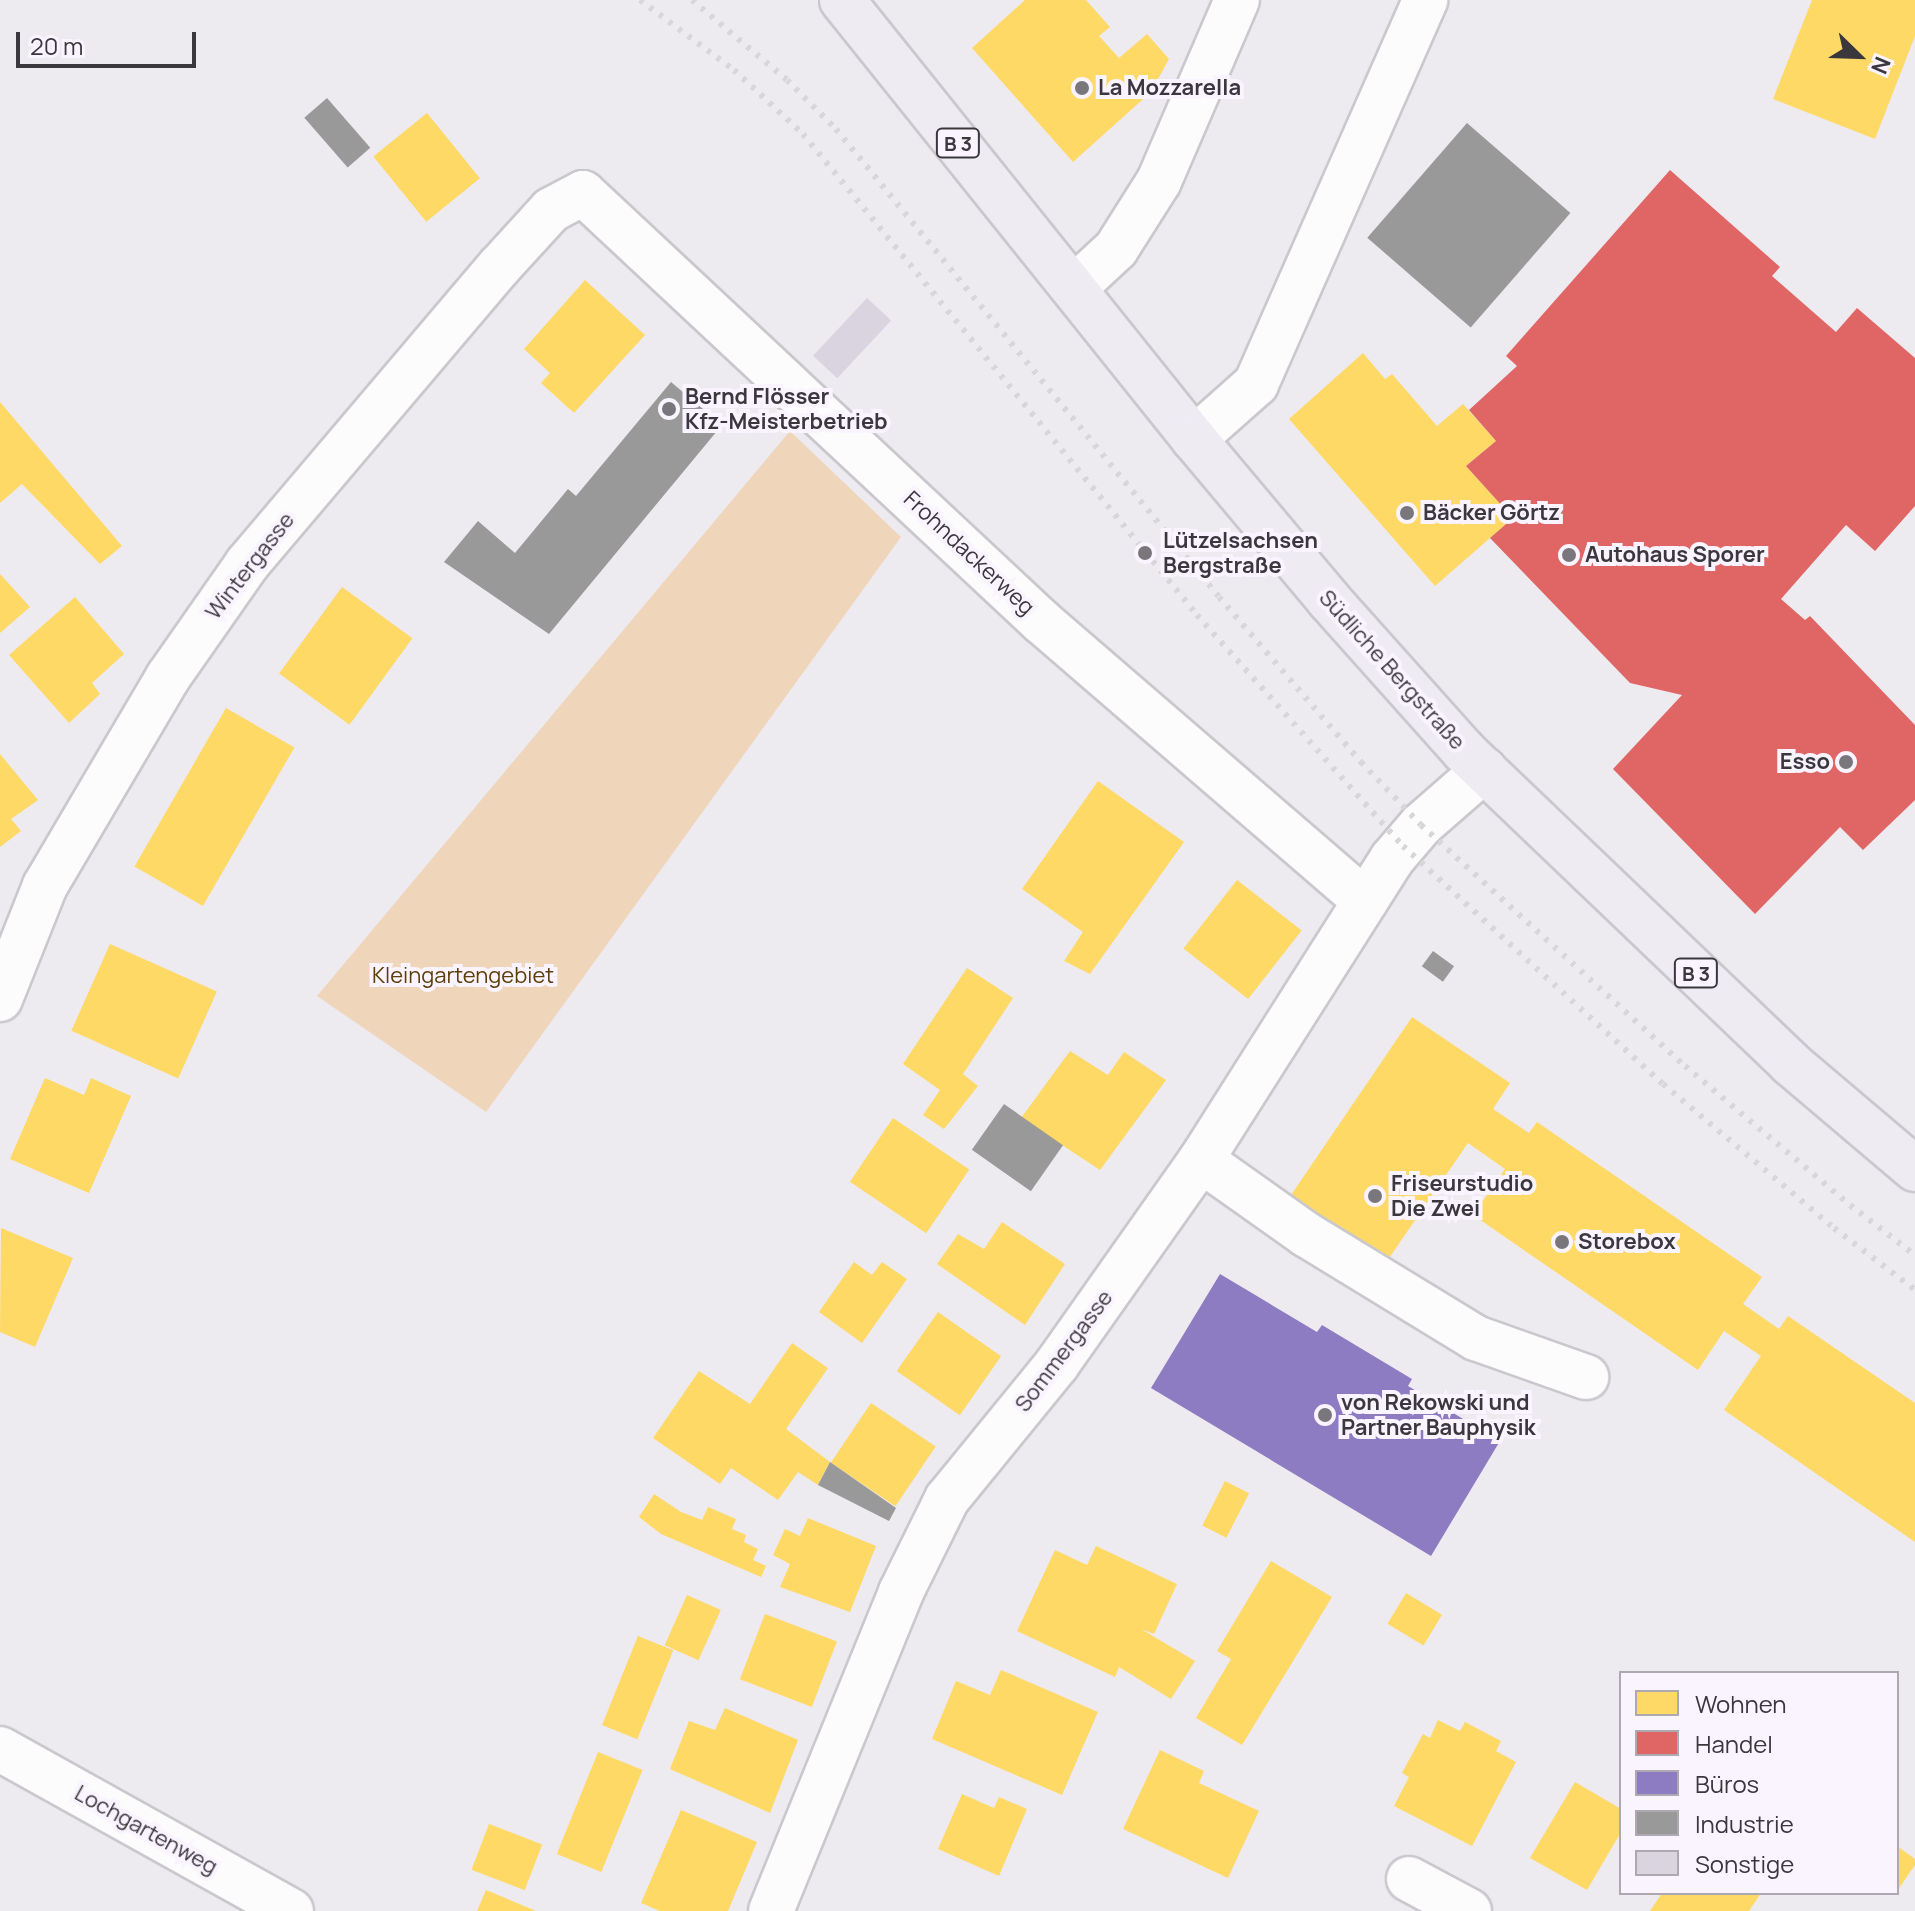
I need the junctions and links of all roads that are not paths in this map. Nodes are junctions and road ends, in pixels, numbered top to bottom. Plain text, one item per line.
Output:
1 (842, 0) edge
2 (1237, 0) edge
3 (1425, 0) edge
4 (583, 193) joint
5 (1075, 287) junction
6 (1194, 439) junction
7 (1474, 760) junction
8 (1365, 901) junction
9 (0, 999) edge
10 (1201, 1160) junction
11 (1915, 1169) edge
12 (1586, 1377) dead end
13 (0, 1749) edge
14 (1409, 1879) dead end
15 (291, 1911) edge
16 (771, 1911) edge
17 (1469, 1911) edge

1 - 5 main road, Südliche Bergstraße / B 3
2 - 5 street
3 - 6 street
4 - 8 street, Frohndackerweg
4 - 9 street, Wintergasse
5 - 6 main road, Südliche Bergstraße / B 3
6 - 7 main road, Südliche Bergstraße / B 3
7 - 8 street, Sommergasse
7 - 11 main road, Südliche Bergstraße / B 3
8 - 10 street, Sommergasse
10 - 12 street
10 - 16 street, Sommergasse
13 - 15 street, Lochgartenweg
14 - 17 street

